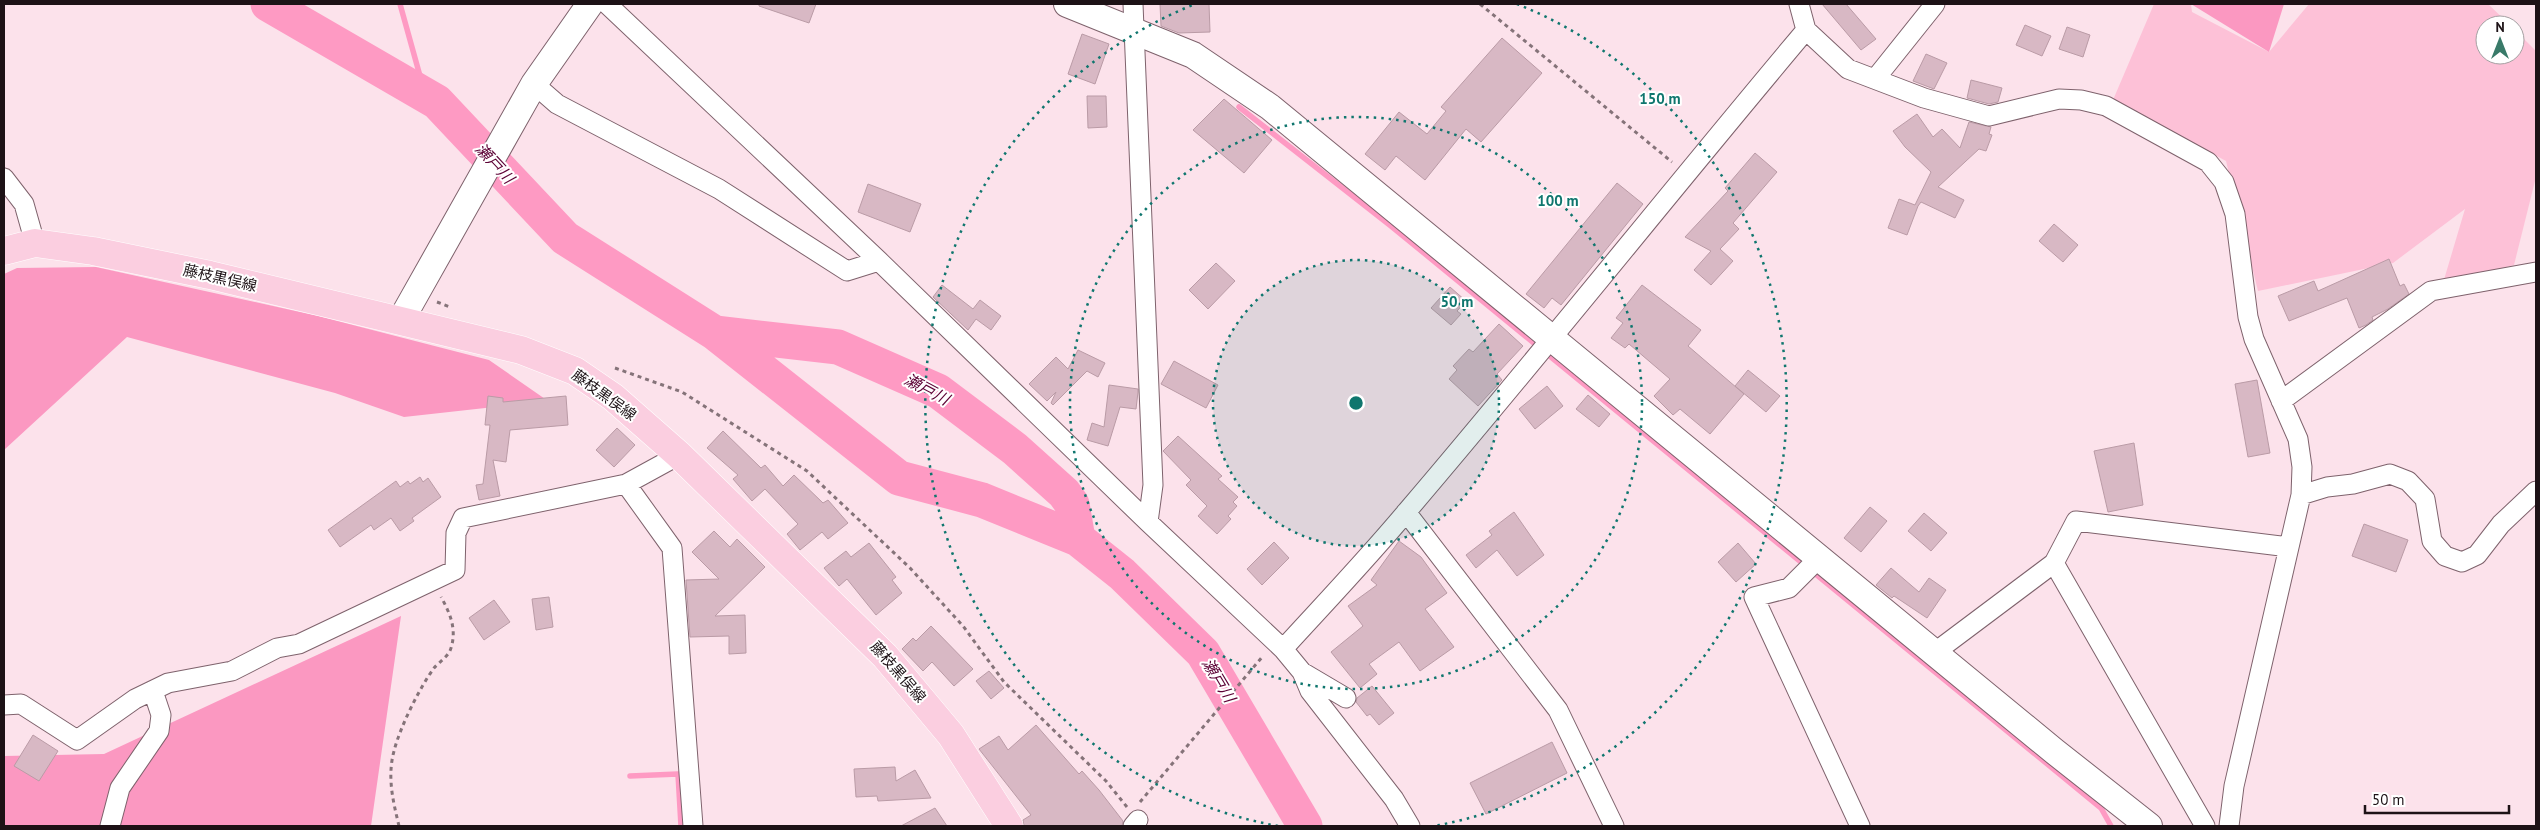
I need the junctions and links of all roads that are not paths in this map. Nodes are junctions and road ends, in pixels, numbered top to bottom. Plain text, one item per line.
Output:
1 (590, 4) edge
2 (607, 4) edge
3 (1067, 4) edge
4 (1133, 4) edge
5 (1799, 4) edge
6 (1935, 4) edge
7 (1134, 30) junction
8 (1806, 30) junction
9 (1875, 79) junction
10 (534, 84) junction
11 (4, 178) edge
12 (35, 243) junction
13 (4, 252) edge
14 (879, 260) junction
15 (2536, 272) edge
16 (401, 320) junction
17 (1552, 339) junction
18 (2281, 401) junction
19 (680, 455) junction
20 (626, 484) junction
21 (2536, 491) edge
22 (2301, 495) junction
23 (1406, 512) junction
24 (1148, 522) junction
25 (2289, 547) junction
26 (1819, 558) junction
27 (2054, 563) junction
28 (1275, 650) junction
29 (1934, 653) junction
30 (1302, 672) junction
31 (153, 690) junction
32 (1346, 698) dead end
33 (4, 705) edge
34 (110, 826) edge
35 (693, 826) edge
36 (1010, 826) edge
37 (1410, 826) edge
38 (1614, 826) edge
39 (1860, 826) edge
40 (2149, 826) edge
41 (2205, 826) edge
42 (2229, 826) edge

1 - 10 street
2 - 14 street
3 - 7 street
4 - 7 street
5 - 8 street
6 - 9 street
7 - 17 street
7 - 24 street
8 - 9 street
8 - 17 street
9 - 18 street
10 - 14 street
10 - 16 street
11 - 12 street
12 - 13 main road, 藤枝黒俣線
12 - 16 main road, 藤枝黒俣線
14 - 24 street
15 - 18 street
16 - 19 main road, 藤枝黒俣線
17 - 23 street
17 - 26 street
18 - 22 street
19 - 20 street
19 - 36 main road, 藤枝黒俣線
20 - 31 street
20 - 35 street
21 - 22 street
22 - 25 street
23 - 28 street
23 - 38 street
24 - 28 street
25 - 27 street
25 - 42 street
26 - 29 street
26 - 39 street
27 - 29 street
27 - 41 street
28 - 30 street
29 - 40 street
30 - 32 street
30 - 37 street
31 - 33 street
31 - 34 street

